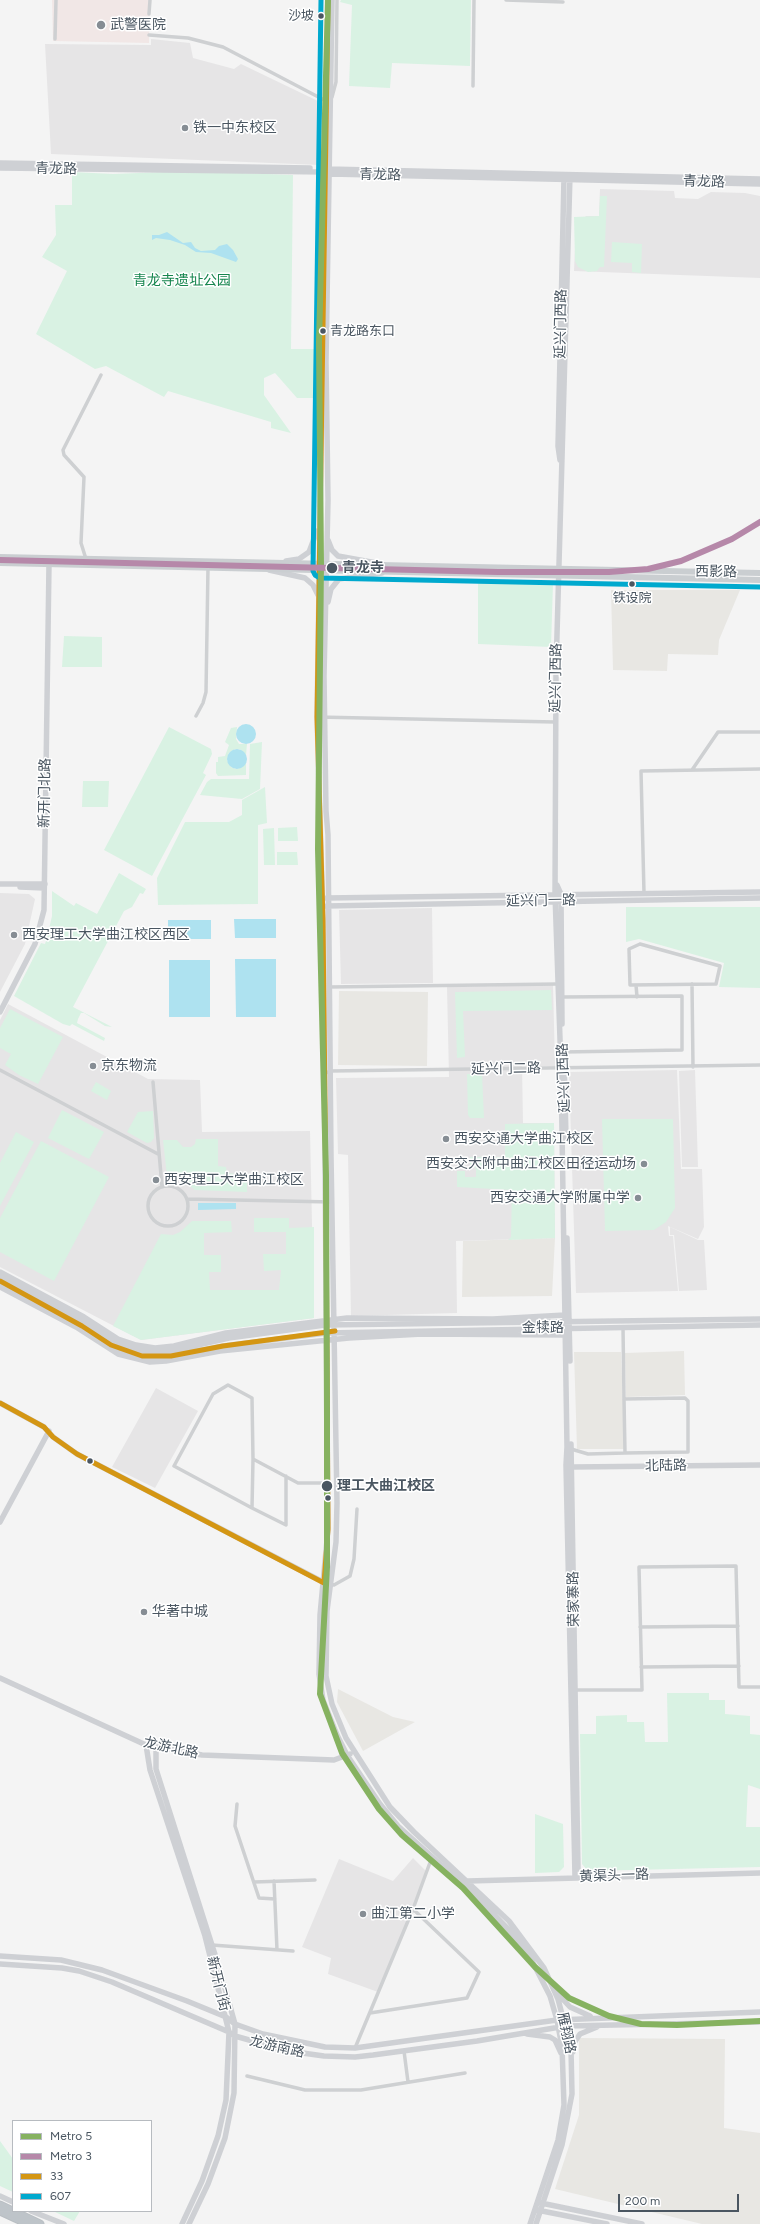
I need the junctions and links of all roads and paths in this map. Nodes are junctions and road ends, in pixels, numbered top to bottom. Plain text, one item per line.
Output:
1 (56, 0) edge
2 (150, 0) edge
3 (328, 0) edge
4 (332, 0) edge
5 (337, 0) edge
6 (474, 0) edge
7 (506, 0) edge
8 (563, 2) dead end
9 (149, 14) dead end
10 (149, 35) dead end
11 (55, 38) dead end
12 (473, 86) dead end
13 (329, 101) junction
14 (0, 163) edge
15 (0, 168) edge
16 (328, 171) junction
17 (567, 177) junction
18 (760, 179) edge
19 (760, 184) edge
20 (101, 375) dead end
21 (319, 523) junction
22 (327, 532) junction
23 (0, 557) edge
24 (86, 559) junction
25 (279, 562) junction
26 (0, 563) edge
27 (319, 563) junction
28 (326, 563) junction
29 (49, 564) junction
30 (208, 567) junction
31 (390, 569) junction
32 (267, 570) junction
33 (323, 571) junction
34 (559, 572) junction
35 (760, 573) edge
36 (760, 580) edge
37 (319, 600) junction
38 (325, 620) junction
39 (196, 716) dead end
40 (317, 717) junction
41 (324, 717) junction
42 (555, 722) junction
43 (760, 732) edge
44 (760, 769) edge
45 (692, 770) junction
46 (0, 884) edge
47 (44, 886) junction
48 (0, 887) edge
49 (760, 892) edge
50 (644, 893) junction
51 (558, 894) junction
52 (322, 898) junction
53 (329, 898) junction
54 (760, 898) edge
55 (558, 901) junction
56 (329, 905) junction
57 (322, 906) junction
58 (557, 984) junction
59 (692, 984) junction
60 (636, 985) junction
61 (330, 987) junction
62 (637, 996) junction
63 (562, 997) junction
64 (0, 1012) edge
65 (563, 1052) junction
66 (760, 1065) edge
67 (693, 1067) junction
68 (563, 1068) junction
69 (0, 1070) edge
70 (330, 1071) junction
71 (324, 1074) junction
72 (153, 1082) dead end
73 (158, 1154) junction
74 (162, 1187) junction
75 (187, 1199) junction
76 (326, 1200) junction
77 (332, 1202) junction
78 (0, 1272) edge
79 (0, 1276) edge
80 (0, 1282) edge
81 (0, 1287) edge
82 (566, 1319) junction
83 (760, 1319) edge
84 (334, 1322) junction
85 (325, 1323) junction
86 (760, 1325) edge
87 (567, 1328) junction
88 (623, 1328) junction
89 (326, 1333) junction
90 (566, 1335) junction
91 (335, 1336) junction
92 (326, 1339) junction
93 (624, 1399) junction
94 (0, 1403) edge
95 (49, 1431) junction
96 (571, 1449) junction
97 (625, 1453) junction
98 (253, 1459) junction
99 (760, 1465) edge
100 (573, 1467) junction
101 (286, 1476) junction
102 (327, 1483) junction
103 (252, 1508) junction
104 (357, 1509) dead end
105 (0, 1522) edge
106 (326, 1583) junction
107 (738, 1626) junction
108 (640, 1627) junction
109 (738, 1666) junction
110 (641, 1667) junction
111 (0, 1678) edge
112 (760, 1687) edge
113 (576, 1690) junction
114 (146, 1745) junction
115 (156, 1747) junction
116 (354, 1752) junction
117 (347, 1755) junction
118 (237, 1804) dead end
119 (432, 1857) junction
120 (760, 1873) edge
121 (577, 1877) junction
122 (315, 1880) dead end
123 (274, 1881) junction
124 (468, 1881) junction
125 (254, 1882) junction
126 (275, 1899) junction
127 (413, 1909) junction
128 (212, 1945) junction
129 (277, 1950) junction
130 (293, 1951) dead end
131 (0, 1956) edge
132 (0, 1964) edge
133 (552, 1986) junction
134 (760, 2012) edge
135 (370, 2013) junction
136 (226, 2017) junction
137 (600, 2018) junction
138 (564, 2019) junction
139 (557, 2020) junction
140 (760, 2022) edge
141 (235, 2024) junction
142 (604, 2025) junction
143 (566, 2026) junction
144 (559, 2027) junction
145 (229, 2032) junction
146 (521, 2034) junction
147 (235, 2036) junction
148 (355, 2048) junction
149 (404, 2051) junction
150 (564, 2057) junction
151 (572, 2062) junction
152 (465, 2074) dead end
153 (247, 2076) dead end
154 (408, 2082) junction
155 (0, 2197) edge
156 (11, 2202) edge
157 (540, 2202) junction
158 (0, 2205) edge
159 (538, 2210) junction
160 (0, 2211) edge
161 (12, 2211) edge
162 (15, 2212) edge
163 (34, 2212) edge
164 (28, 2224) edge
165 (40, 2224) edge
166 (64, 2224) edge
167 (182, 2224) edge
168 (189, 2224) edge
169 (530, 2224) edge
170 (536, 2224) edge
171 (608, 2224) edge
172 (642, 2224) edge

1 - 11 street
2 - 9 street
3 - 13 street, 雁翔路
4 - 13 street, 雁翔路
5 - 13 street
6 - 12 street
7 - 8 street
10 - 13 street
13 - 16 street, 雁翔路
14 - 16 street, 青龙路
15 - 16 street, 青龙路
16 - 17 street, 青龙路
16 - 21 street, 雁翔路
16 - 22 street, 雁翔路
17 - 18 street, 青龙路
17 - 19 street, 青龙路
17 - 34 street, 延兴门西路
20 - 24 street
21 - 25 street
21 - 27 street, 雁翔路
22 - 28 street, 雁翔路
22 - 31 street
23 - 24 main road, 西影路
24 - 25 main road, 西影路
25 - 27 main road, 西影路
26 - 29 main road, 西影路
27 - 28 main road, 西影路
27 - 33 street, 雁翔路
28 - 31 main road, 西影路
28 - 33 street, 雁翔路
29 - 30 main road, 西影路
29 - 47 street, 新开门北路
30 - 32 main road, 西影路
30 - 39 street
31 - 33 main road, 西影路
31 - 34 main road, 西影路
31 - 38 street
32 - 33 main road, 西影路
32 - 37 street
33 - 37 street, 雁翔路
33 - 38 street, 雁翔路
34 - 35 main road, 西影路
34 - 36 main road, 西影路
34 - 42 street, 延兴门西路
37 - 40 street, 雁翔路
38 - 41 street, 雁翔路
40 - 41 street
40 - 52 street, 雁翔路
41 - 42 street
41 - 53 street, 雁翔路
42 - 51 street, 延兴门西路
43 - 45 street
44 - 45 street
45 - 50 street
46 - 47 street
47 - 48 street
47 - 64 street, 新开门北路
49 - 50 street, 延兴门一路
50 - 51 street, 延兴门一路
51 - 53 street, 延兴门一路
51 - 55 street, 延兴门西路
52 - 53 street, 延兴门一路
52 - 57 street, 雁翔路
53 - 56 street, 雁翔路
54 - 55 street, 延兴门一路
55 - 56 street, 延兴门一路
55 - 58 street, 延兴门西路
55 - 63 street, 延兴门西路
56 - 57 street, 延兴门一路
56 - 61 street, 雁翔路
57 - 71 street, 雁翔路
58 - 61 street
58 - 68 street, 延兴门西路
59 - 60 street
59 - 60 street
59 - 67 street
60 - 62 street
61 - 70 street, 雁翔路
62 - 63 street
62 - 65 street
63 - 65 street, 延兴门西路
65 - 68 street, 延兴门西路
66 - 67 street, 延兴门二路
67 - 68 street, 延兴门二路
68 - 70 street, 延兴门二路
68 - 82 street, 延兴门西路
69 - 73 street
70 - 71 street, 延兴门二路
70 - 77 street, 雁翔路
71 - 76 street, 雁翔路
72 - 73 street
73 - 74 street
74 - 75 street
74 - 75 street
75 - 76 street
76 - 77 street
76 - 85 street, 雁翔路
77 - 84 street, 雁翔路
78 - 85 street
79 - 85 street
80 - 89 street, 金犊路
81 - 92 street
82 - 83 street, 金犊路
82 - 84 street, 金犊路
82 - 87 street, 荣家寨路
84 - 85 street, 金犊路
84 - 91 street, 雁翔路
85 - 89 street, 雁翔路
86 - 88 street, 金犊路
87 - 88 street, 金犊路
87 - 90 street, 荣家寨路
87 - 91 street, 金犊路
87 - 96 street, 荣家寨路
88 - 93 street
89 - 91 street, 金犊路
89 - 92 street, 雁翔路
90 - 91 street
90 - 121 street, 荣家寨路
91 - 92 street
91 - 106 street, 雁翔路
92 - 102 street, 雁翔路
93 - 97 street
93 - 97 street
94 - 95 street
95 - 105 street
95 - 106 street
96 - 97 street
96 - 100 street, 荣家寨路
98 - 101 street
98 - 103 street
98 - 103 street
99 - 100 street, 北陆路
100 - 113 street, 荣家寨路
101 - 102 street
101 - 103 street
102 - 106 street, 雁翔路
104 - 106 street
106 - 116 street, 雁翔路
106 - 117 street, 雁翔路
107 - 108 street
107 - 108 street
107 - 109 street
108 - 110 street
109 - 110 street
109 - 112 street
110 - 113 street
111 - 114 street, 龙游北路
113 - 121 street, 荣家寨路
114 - 115 street, 龙游北路
114 - 136 street, 新开门街
115 - 117 street, 龙游北路
115 - 128 street, 新开门街
116 - 117 street, 龙游北路
116 - 124 street, 雁翔路
117 - 119 street, 雁翔路
118 - 125 street
119 - 127 street
119 - 139 street, 雁翔路
120 - 121 street, 黄渠头一路
121 - 124 street, 黄渠头一路
122 - 123 street
123 - 125 street
123 - 126 street
124 - 133 street, 雁翔路
125 - 126 street
126 - 129 street
127 - 135 street
127 - 135 street
128 - 129 street
128 - 141 street, 新开门街
129 - 130 street
131 - 136 street, 龙游南路
132 - 145 street, 龙游南路
133 - 137 street
133 - 138 street, 雁翔路
134 - 137 street, 龙游南路
135 - 148 street
136 - 141 street, 龙游南路
136 - 145 street, 新开门街
137 - 138 street, 龙游南路
138 - 139 street, 龙游南路
138 - 143 street, 雁翔路
139 - 144 street, 雁翔路
139 - 148 street, 龙游南路
140 - 142 street, 龙游南路
141 - 147 street, 新开门街
141 - 148 street, 龙游南路
142 - 143 street, 龙游南路
142 - 151 street
143 - 144 street, 龙游南路
143 - 151 street, 雁翔路
144 - 146 street, 龙游南路
144 - 150 street, 雁翔路
145 - 147 street, 龙游南路
145 - 167 street, 新开门街
146 - 149 street, 龙游南路
146 - 150 street
147 - 149 street, 龙游南路
147 - 168 street, 新开门街
149 - 154 street
150 - 157 street, 雁翔路
151 - 157 street, 雁翔路
152 - 154 street
153 - 154 street
155 - 156 street
157 - 159 street, 雁翔路
157 - 172 street
158 - 161 highway
159 - 169 street, 雁翔路
159 - 170 street, 雁翔路
159 - 171 street
160 - 164 highway
162 - 165 highway
163 - 166 street

